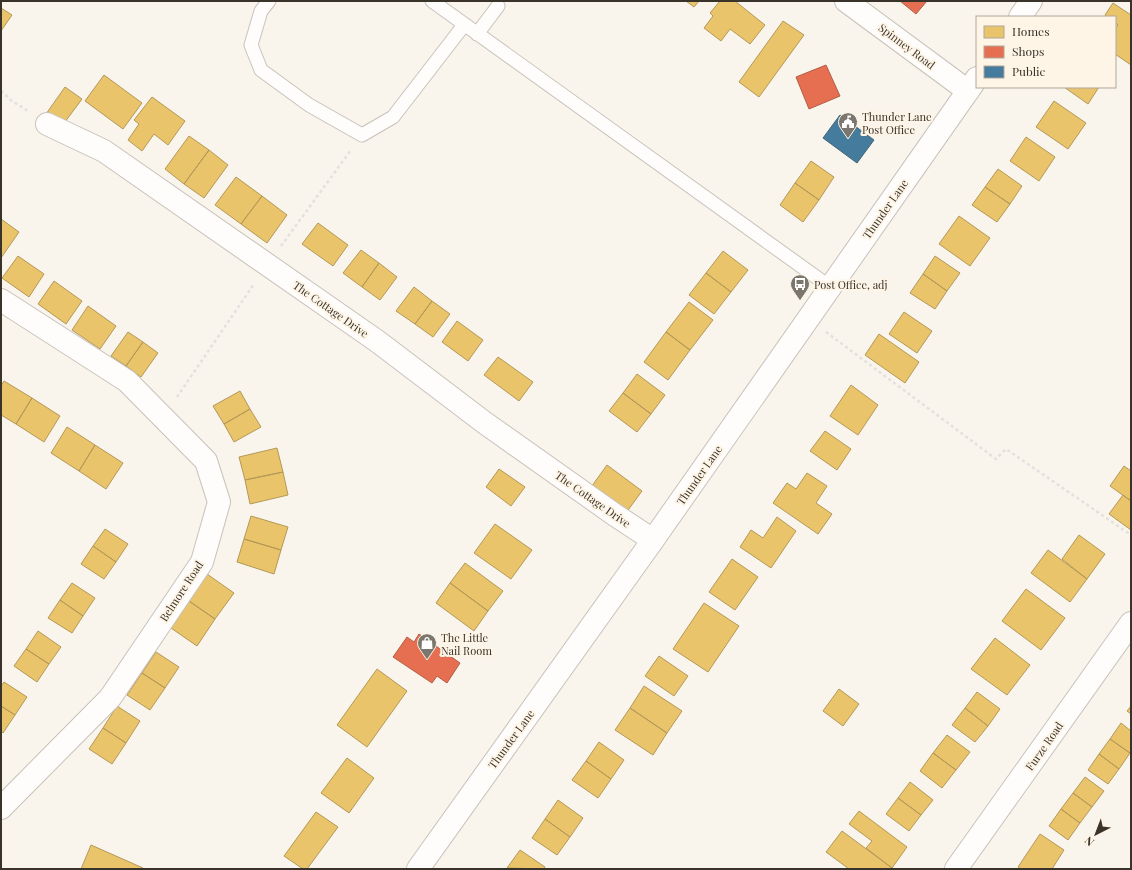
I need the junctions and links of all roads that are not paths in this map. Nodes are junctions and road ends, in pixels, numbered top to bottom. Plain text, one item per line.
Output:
1 (268, 1) edge
2 (432, 1) edge
3 (846, 1) edge
4 (1031, 1) edge
5 (498, 6) dead end
6 (1021, 16) edge
7 (464, 24) junction
8 (477, 34) junction
9 (972, 85) edge
10 (47, 124) road end
11 (830, 287) junction
12 (1, 300) edge
13 (653, 540) junction
14 (1131, 623) edge
15 (1, 808) edge
16 (418, 869) edge
17 (956, 869) edge

1 - 7 lane
2 - 7 lane
3 - 9 street, Spinney Road
4 - 6 street
5 - 8 lane
7 - 8 lane
8 - 11 lane
9 - 11 street, Thunder Lane
10 - 13 street, The Cottage Drive
11 - 13 street, Thunder Lane
12 - 15 street, Belmore Road
13 - 16 street, Thunder Lane
14 - 17 street, Furze Road

